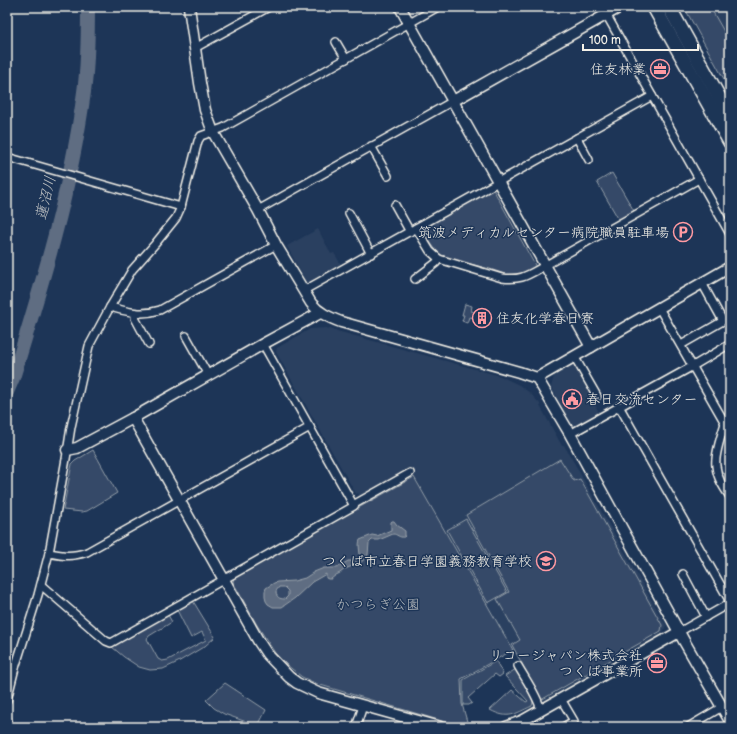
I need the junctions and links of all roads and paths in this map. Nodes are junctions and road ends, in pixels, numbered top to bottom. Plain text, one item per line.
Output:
1 (189, 7) edge
2 (269, 7) edge
3 (400, 7) edge
4 (438, 7) edge
5 (620, 7) edge
6 (654, 7) edge
7 (669, 7) edge
8 (604, 11) edge
9 (409, 23) junction
10 (336, 42) dead end
11 (195, 48) junction
12 (346, 59) junction
13 (652, 96) junction
14 (453, 101) junction
15 (730, 116) edge
16 (213, 132) junction
17 (577, 138) junction
18 (730, 142) edge
19 (371, 146) junction
20 (7, 157) edge
21 (589, 160) dead end
22 (388, 176) dead end
23 (699, 179) junction
24 (498, 182) junction
25 (395, 205) dead end
26 (180, 207) junction
27 (258, 210) junction
28 (349, 212) dead end
29 (413, 230) junction
30 (730, 234) edge
31 (276, 245) junction
32 (371, 254) junction
33 (439, 259) junction
34 (546, 265) junction
35 (730, 267) edge
36 (415, 279) dead end
37 (702, 283) junction
38 (303, 291) junction
39 (110, 307) junction
40 (659, 308) junction
41 (135, 313) junction
42 (320, 313) junction
43 (186, 336) dead end
44 (149, 344) dead end
45 (263, 344) junction
46 (730, 344) edge
47 (681, 345) junction
48 (591, 347) junction
49 (574, 356) junction
50 (693, 366) junction
51 (208, 375) junction
52 (537, 378) junction
53 (597, 396) dead end
54 (619, 406) junction
55 (133, 418) junction
56 (728, 422) edge
57 (310, 427) junction
58 (570, 434) junction
59 (67, 450) junction
60 (410, 473) dead end
61 (730, 497) edge
62 (179, 500) junction
63 (353, 505) junction
64 (49, 553) junction
65 (682, 574) dead end
66 (224, 579) junction
67 (41, 586) junction
68 (730, 605) edge
69 (706, 617) junction
70 (679, 632) junction
71 (7, 665) edge
72 (518, 666) dead end
73 (15, 668) junction
74 (561, 699) junction
75 (7, 700) edge
76 (363, 706) junction
77 (722, 708) junction
78 (541, 710) junction
79 (7, 718) edge
80 (730, 721) edge
81 (9, 727) edge
82 (356, 727) edge
83 (440, 727) edge
84 (506, 727) edge
85 (563, 727) edge
86 (688, 727) edge

1 - 11 street
2 - 11 street
3 - 9 street
4 - 9 street
5 - 8 street
6 - 18 highway
7 - 15 highway
8 - 13 street
8 - 14 street
9 - 12 street
9 - 14 street
10 - 12 street
11 - 16 street
12 - 16 street
13 - 17 street
13 - 23 street
14 - 19 street
14 - 24 street
16 - 26 street
16 - 27 street
17 - 21 street
17 - 24 street
19 - 22 street
19 - 27 street
20 - 26 street
23 - 30 street
23 - 34 street
24 - 29 street
24 - 34 street
25 - 29 street
26 - 39 street
27 - 31 street
28 - 32 street
29 - 32 street
29 - 33 street
31 - 38 street
31 - 41 street
32 - 38 street
33 - 34 street
33 - 36 street
34 - 48 street
35 - 37 street
37 - 40 street
37 - 47 street
38 - 42 street
39 - 41 street
39 - 59 street
40 - 47 street
40 - 48 street
41 - 44 street
42 - 45 street
42 - 52 street
43 - 51 street
45 - 51 street
45 - 57 street
46 - 50 street
47 - 50 street
48 - 49 street
49 - 52 street
49 - 53 street
50 - 54 street
50 - 56 street
51 - 55 street
52 - 58 street
54 - 58 street
54 - 68 street
55 - 59 street
55 - 62 street
56 - 61 street
57 - 62 street
57 - 63 street
58 - 70 street
59 - 64 street
60 - 63 street
62 - 64 street
62 - 66 street
63 - 66 street
64 - 67 street
65 - 69 street
66 - 67 street
66 - 76 street
67 - 73 street
68 - 69 street
69 - 70 street
70 - 74 street
70 - 77 street
71 - 73 street
72 - 78 street
73 - 75 street
74 - 78 street
74 - 85 street
76 - 82 street
76 - 83 street
77 - 80 street
77 - 86 street
78 - 84 street
79 - 81 street

